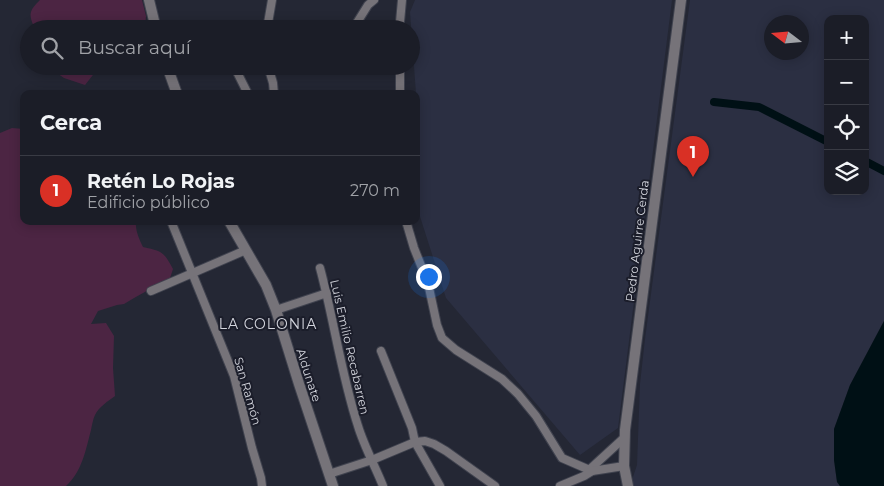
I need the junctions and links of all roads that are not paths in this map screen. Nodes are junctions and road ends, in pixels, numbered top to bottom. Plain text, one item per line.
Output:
1 (149, 0) edge
2 (272, 0) edge
3 (374, 0) edge
4 (402, 0) edge
5 (681, 0) edge
6 (154, 20) edge
7 (269, 20) edge
8 (359, 20) edge
9 (400, 20) edge
10 (170, 75) edge
11 (238, 75) edge
12 (271, 75) edge
13 (400, 75) edge
14 (175, 90) edge
15 (246, 90) edge
16 (274, 90) edge
17 (400, 90) edge
18 (173, 225) edge
19 (231, 225) edge
20 (407, 225) edge
21 (246, 250) junction
22 (320, 268) dead end
23 (192, 273) junction
24 (151, 291) dead end
25 (326, 293) junction
26 (276, 310) junction
27 (381, 351) dead end
28 (625, 437) junction
29 (415, 442) junction
30 (372, 460) junction
31 (624, 466) junction
32 (591, 470) junction
33 (330, 474) junction
34 (262, 486) edge
35 (333, 486) edge
36 (383, 486) edge
37 (440, 486) edge
38 (494, 486) edge
39 (560, 486) edge
40 (628, 486) edge

1 - 6 street
2 - 7 street
3 - 8 street
4 - 9 street
5 - 28 street, Pedro Aguirre Cerda
10 - 14 street
11 - 15 street
12 - 16 street
13 - 17 street
18 - 23 street, San Ramón
19 - 21 street, Aldunate
20 - 32 street
21 - 23 street
21 - 26 street, Aldunate
22 - 25 street, Luis Emilio Recabarren
23 - 24 street
23 - 34 street, San Ramón
25 - 26 street
25 - 30 street, Luis Emilio Recabarren
26 - 33 street, Aldunate
27 - 29 street
28 - 31 street, Pedro Aguirre Cerda
28 - 32 street
29 - 30 street
29 - 37 street
29 - 38 street
30 - 33 street
30 - 36 street, Luis Emilio Recabarren
31 - 32 street
31 - 40 street, Pedro Aguirre Cerda
32 - 39 street
33 - 35 street, Aldunate

